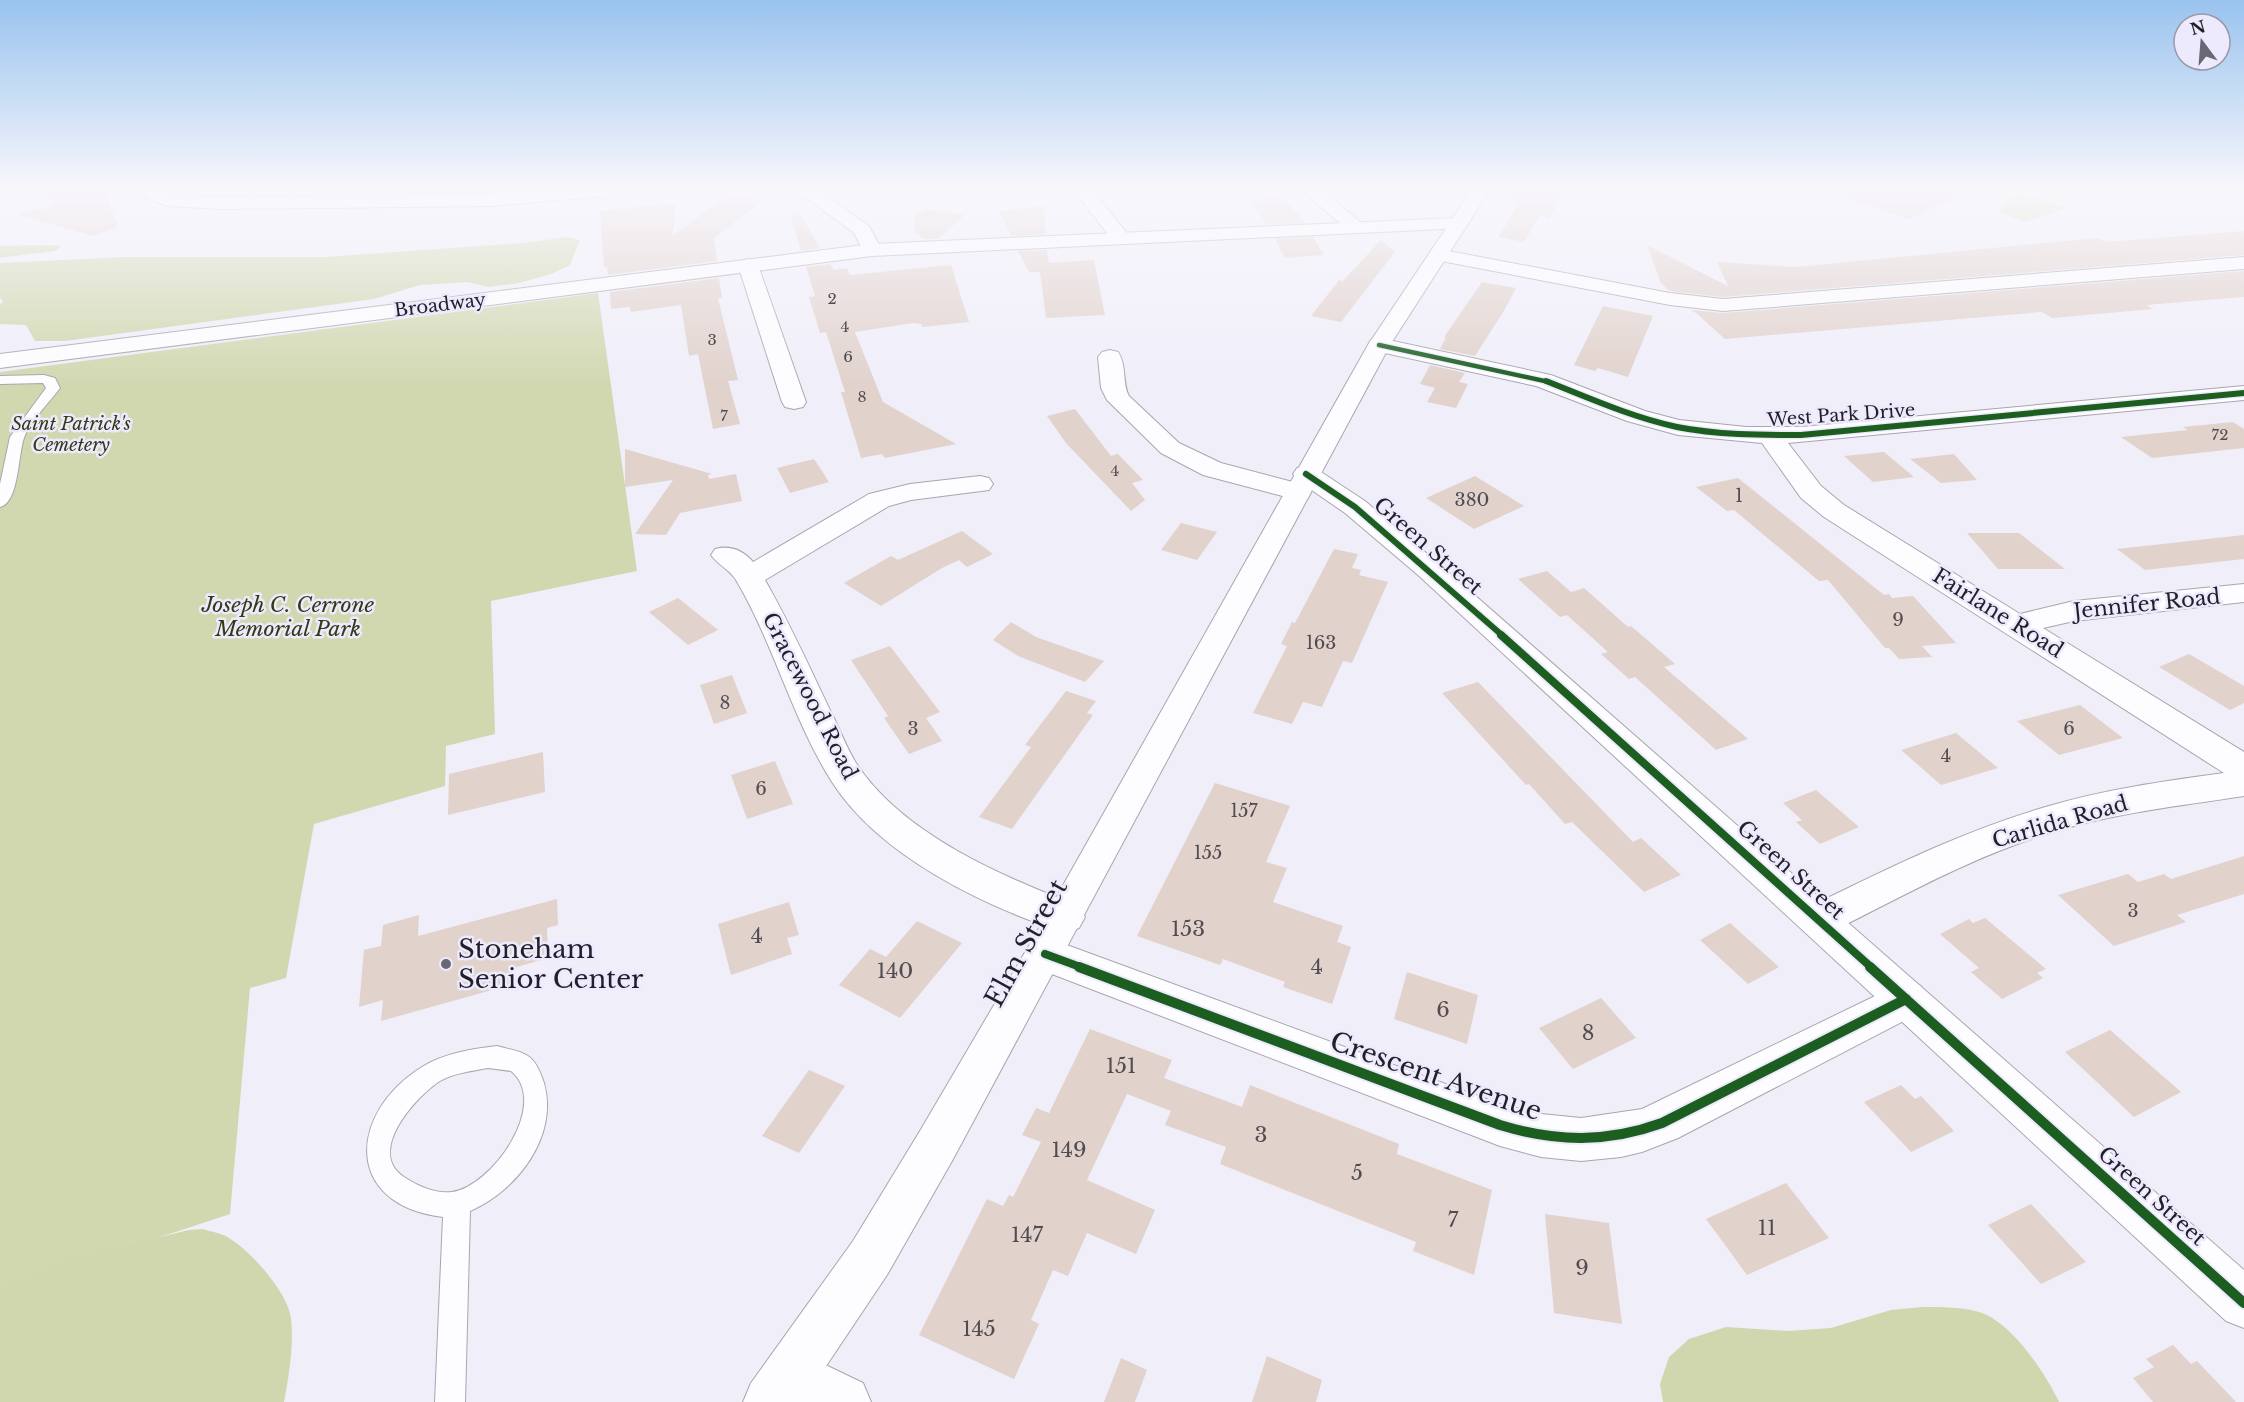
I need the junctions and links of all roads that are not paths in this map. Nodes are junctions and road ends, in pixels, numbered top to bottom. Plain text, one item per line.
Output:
1 (844, 253) edge
2 (1438, 255) joint
3 (2244, 263) edge
4 (748, 265) junction
5 (1378, 345) junction
6 (1110, 357) dead end
7 (0, 362) edge
8 (0, 380) edge
9 (2244, 393) edge
10 (794, 402) dead end
11 (1771, 436) junction
12 (17, 437) junction
13 (0, 440) edge
14 (1302, 483) junction
15 (980, 484) dead end
16 (0, 503) edge
17 (2244, 593) edge
18 (2016, 625) junction
19 (2244, 769) edge
20 (2244, 783) edge
21 (1065, 917) junction
22 (1819, 920) junction
23 (1045, 954) junction
24 (1906, 999) junction
25 (457, 1204) junction
26 (2244, 1303) edge
27 (780, 1388) edge
28 (450, 1402) edge
29 (844, 1402) edge

1 - 4 street, Broadway
2 - 3 street
2 - 5 street, Elm Street
4 - 7 street, Broadway
4 - 10 street
5 - 11 street, West Park Drive
5 - 14 street, Elm Street
6 - 14 street, Green Street
8 - 12 lane
9 - 11 street, West Park Drive
11 - 18 street, Fairlane Road
12 - 13 lane
12 - 16 lane
14 - 21 street, Elm Street
14 - 22 street, Green Street
15 - 21 street, Gracewood Road
17 - 18 street, Jennifer Road
18 - 19 street, Fairlane Road
20 - 22 street, Carlida Road
21 - 23 street, Elm Street
22 - 24 street, Green Street
23 - 24 street, Crescent Avenue
23 - 27 street, Elm Street
24 - 26 street, Green Street
25 - 25 lane
25 - 28 lane
27 - 29 street

